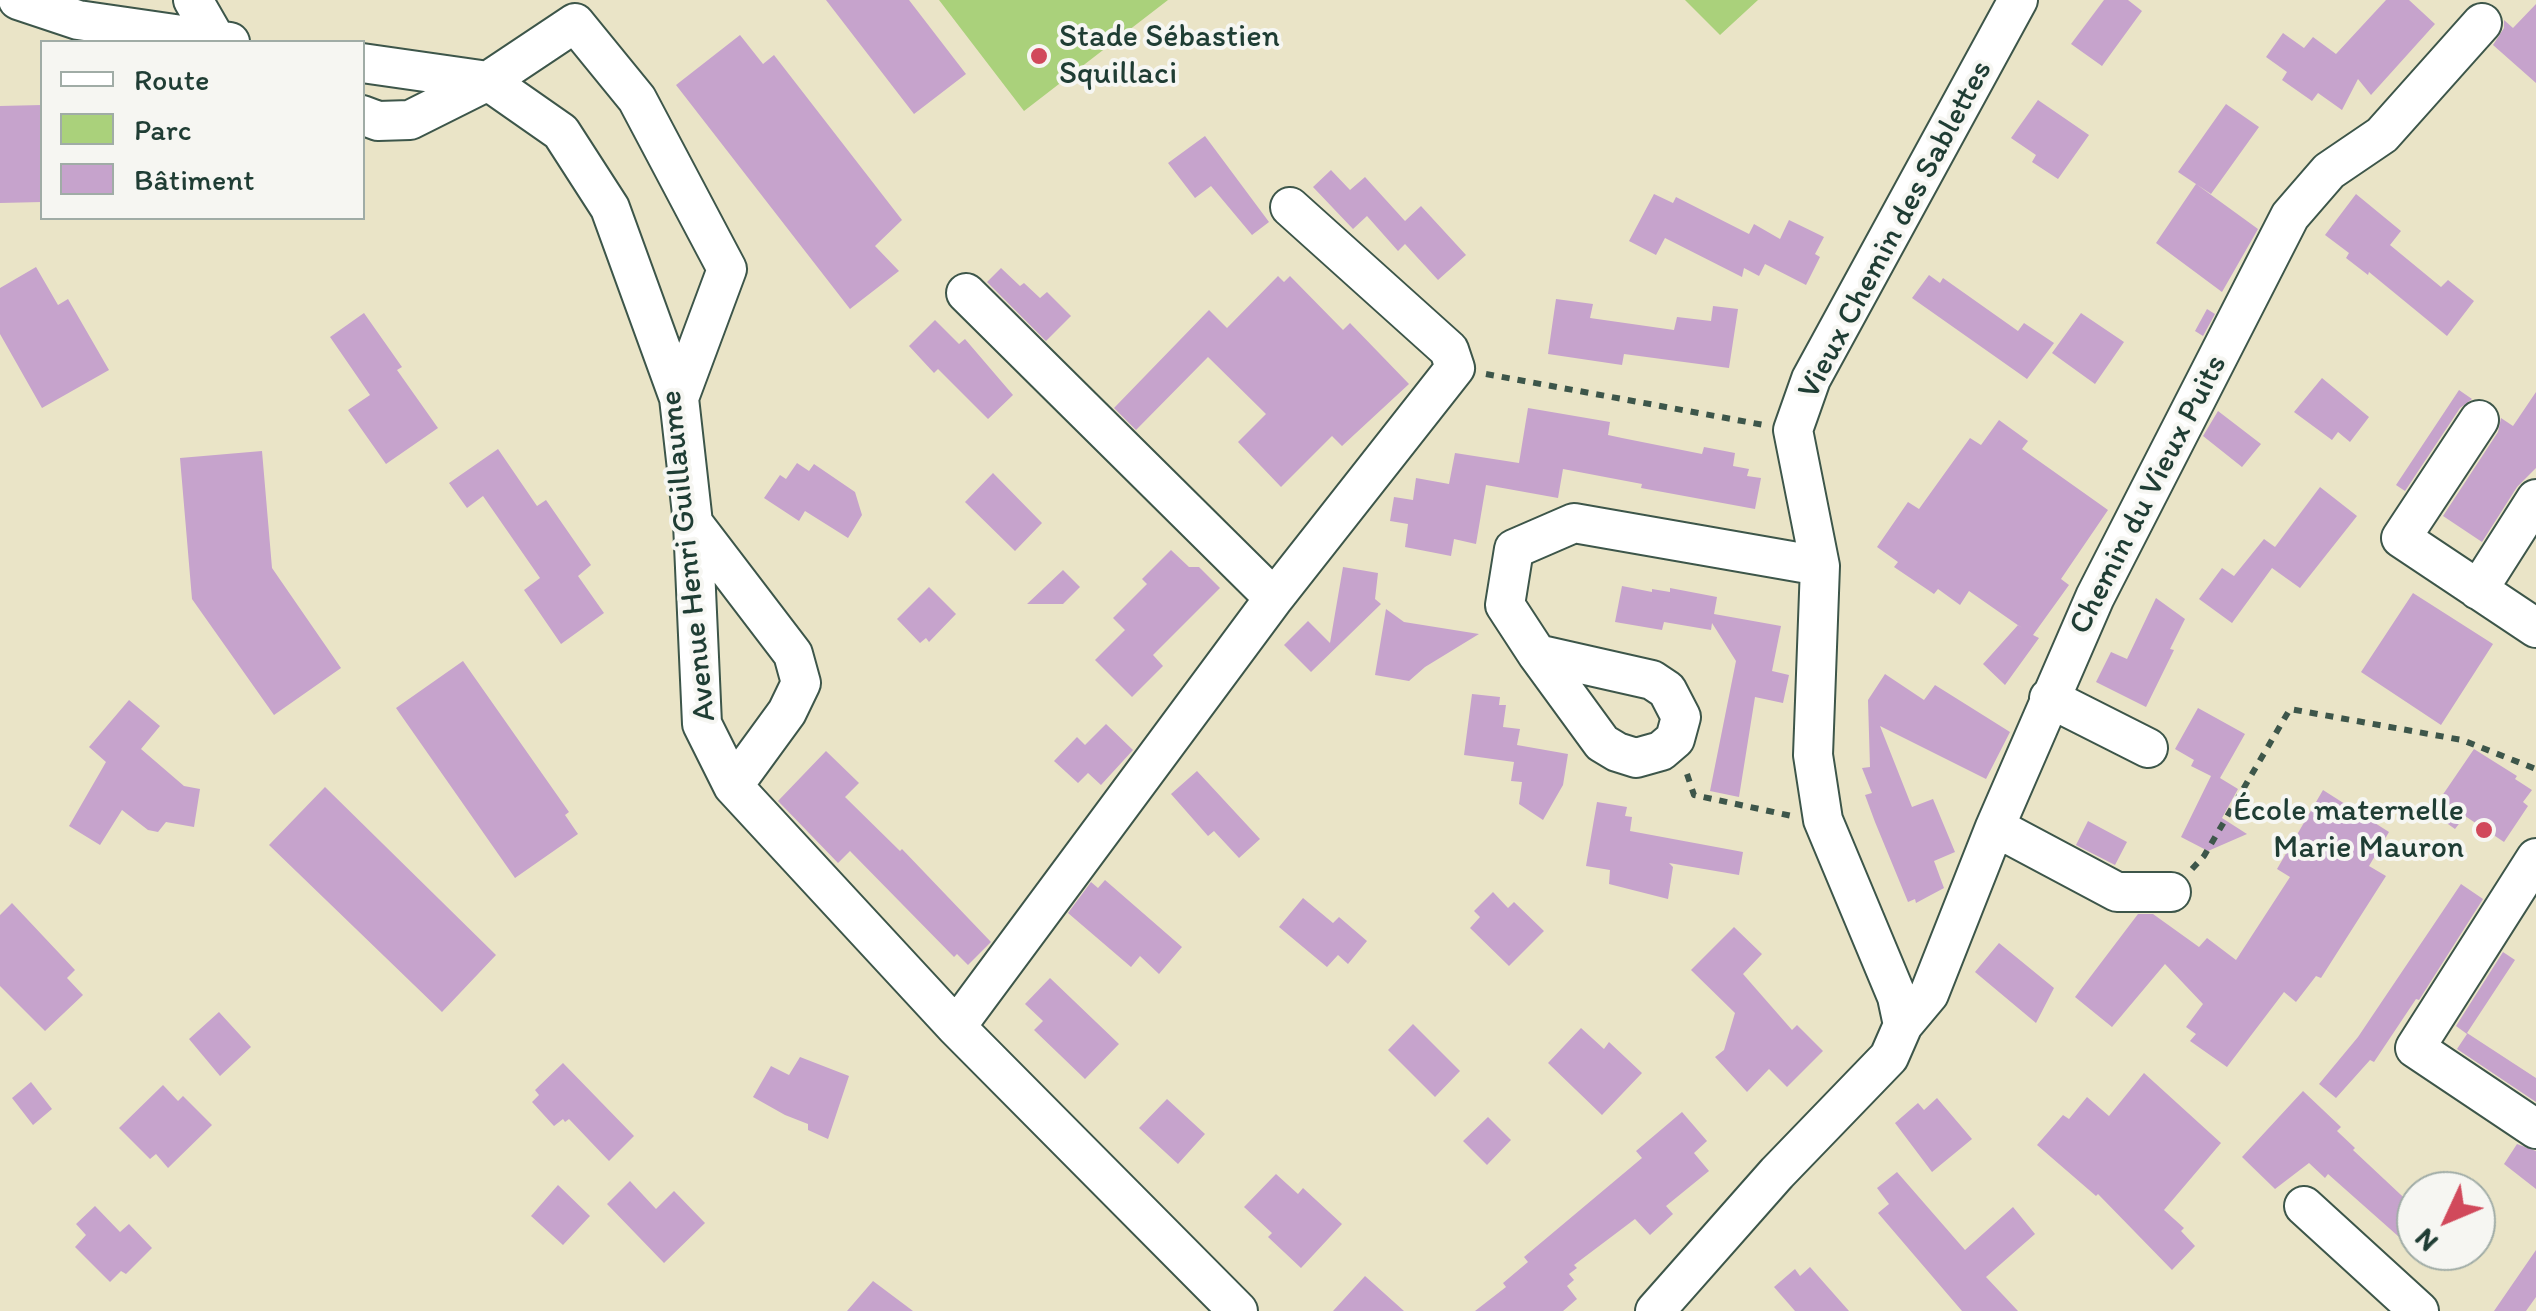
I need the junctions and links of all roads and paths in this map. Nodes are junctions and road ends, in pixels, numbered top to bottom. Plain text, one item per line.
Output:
1 (18, 0) edge
2 (142, 0) edge
3 (194, 0) edge
4 (2018, 0) edge
5 (2482, 23) dead end
6 (159, 34) junction
7 (206, 40) edge
8 (221, 40) edge
9 (365, 62) edge
10 (488, 81) junction
11 (365, 116) edge
12 (1290, 207) dead end
13 (966, 293) dead end
14 (1456, 368) junction
15 (679, 398) junction
16 (2478, 420) dead end
17 (1793, 430) junction
18 (2536, 500) edge
19 (693, 524) junction
20 (1820, 566) junction
21 (2478, 590) junction
22 (1274, 598) junction
23 (2536, 628) edge
24 (1537, 654) junction
25 (2050, 698) junction
26 (1675, 739) junction
27 (2148, 748) dead end
28 (2536, 770) edge
29 (733, 786) junction
30 (1823, 820) junction
31 (1995, 827) junction
32 (2536, 858) edge
33 (2171, 892) joint
34 (1903, 1025) junction
35 (956, 1028) junction
36 (2536, 1129) edge
37 (2304, 1206) dead end
38 (1238, 1311) edge
39 (1655, 1311) edge
40 (2419, 1311) edge

1 - 6 street
2 - 6 street
3 - 8 street
4 - 17 street, Vieux Chemin des Sablettes
5 - 25 street, Chemin du Vieux Puits
6 - 7 street
9 - 10 street, Avenue Henri Guillaume
10 - 11 street
10 - 15 street, Avenue Henri Guillaume
10 - 15 street
12 - 14 street
13 - 22 street
14 - 17 path
14 - 22 street
15 - 19 street, Avenue Henri Guillaume
16 - 21 street
17 - 20 street, Vieux Chemin des Sablettes
18 - 21 street
19 - 29 street, Avenue Henri Guillaume
19 - 29 street
20 - 24 street
20 - 30 street, Vieux Chemin des Sablettes
21 - 23 street
22 - 35 street
24 - 26 street
24 - 26 street
25 - 27 street
25 - 31 street, Chemin du Vieux Puits
26 - 30 path
28 - 33 path
29 - 35 street, Avenue Henri Guillaume
30 - 34 street, Vieux Chemin des Sablettes
31 - 33 street
31 - 34 street, Chemin du Vieux Puits
32 - 36 street
34 - 39 street
35 - 38 street, Avenue Henri Guillaume
37 - 40 street

